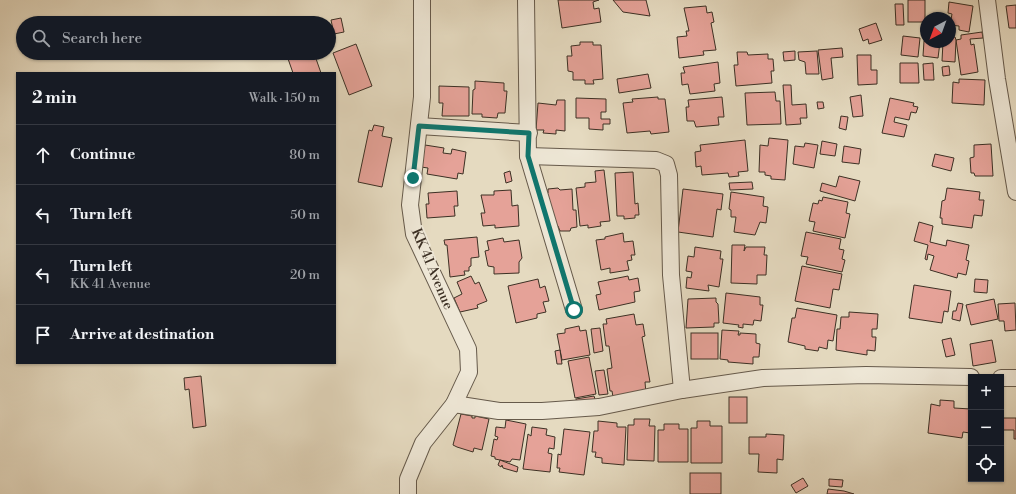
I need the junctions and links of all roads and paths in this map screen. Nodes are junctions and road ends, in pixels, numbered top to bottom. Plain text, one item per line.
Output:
1 (422, 0) edge
2 (526, 0) edge
3 (987, 0) edge
4 (419, 126) junction
5 (529, 133) junction
6 (528, 156) junction
7 (1016, 192) edge
8 (574, 310) dead end
9 (968, 377) edge
10 (1004, 378) edge
11 (1016, 378) edge
12 (682, 390) junction
13 (454, 404) junction
14 (408, 494) edge

1 - 4 street, KK 41 Avenue
2 - 5 street
3 - 7 street
4 - 5 street
4 - 13 street, KK 41 Avenue
5 - 6 street
6 - 8 street
6 - 12 street
9 - 12 street
10 - 11 street
12 - 13 street
13 - 14 street, KK 41 Avenue

